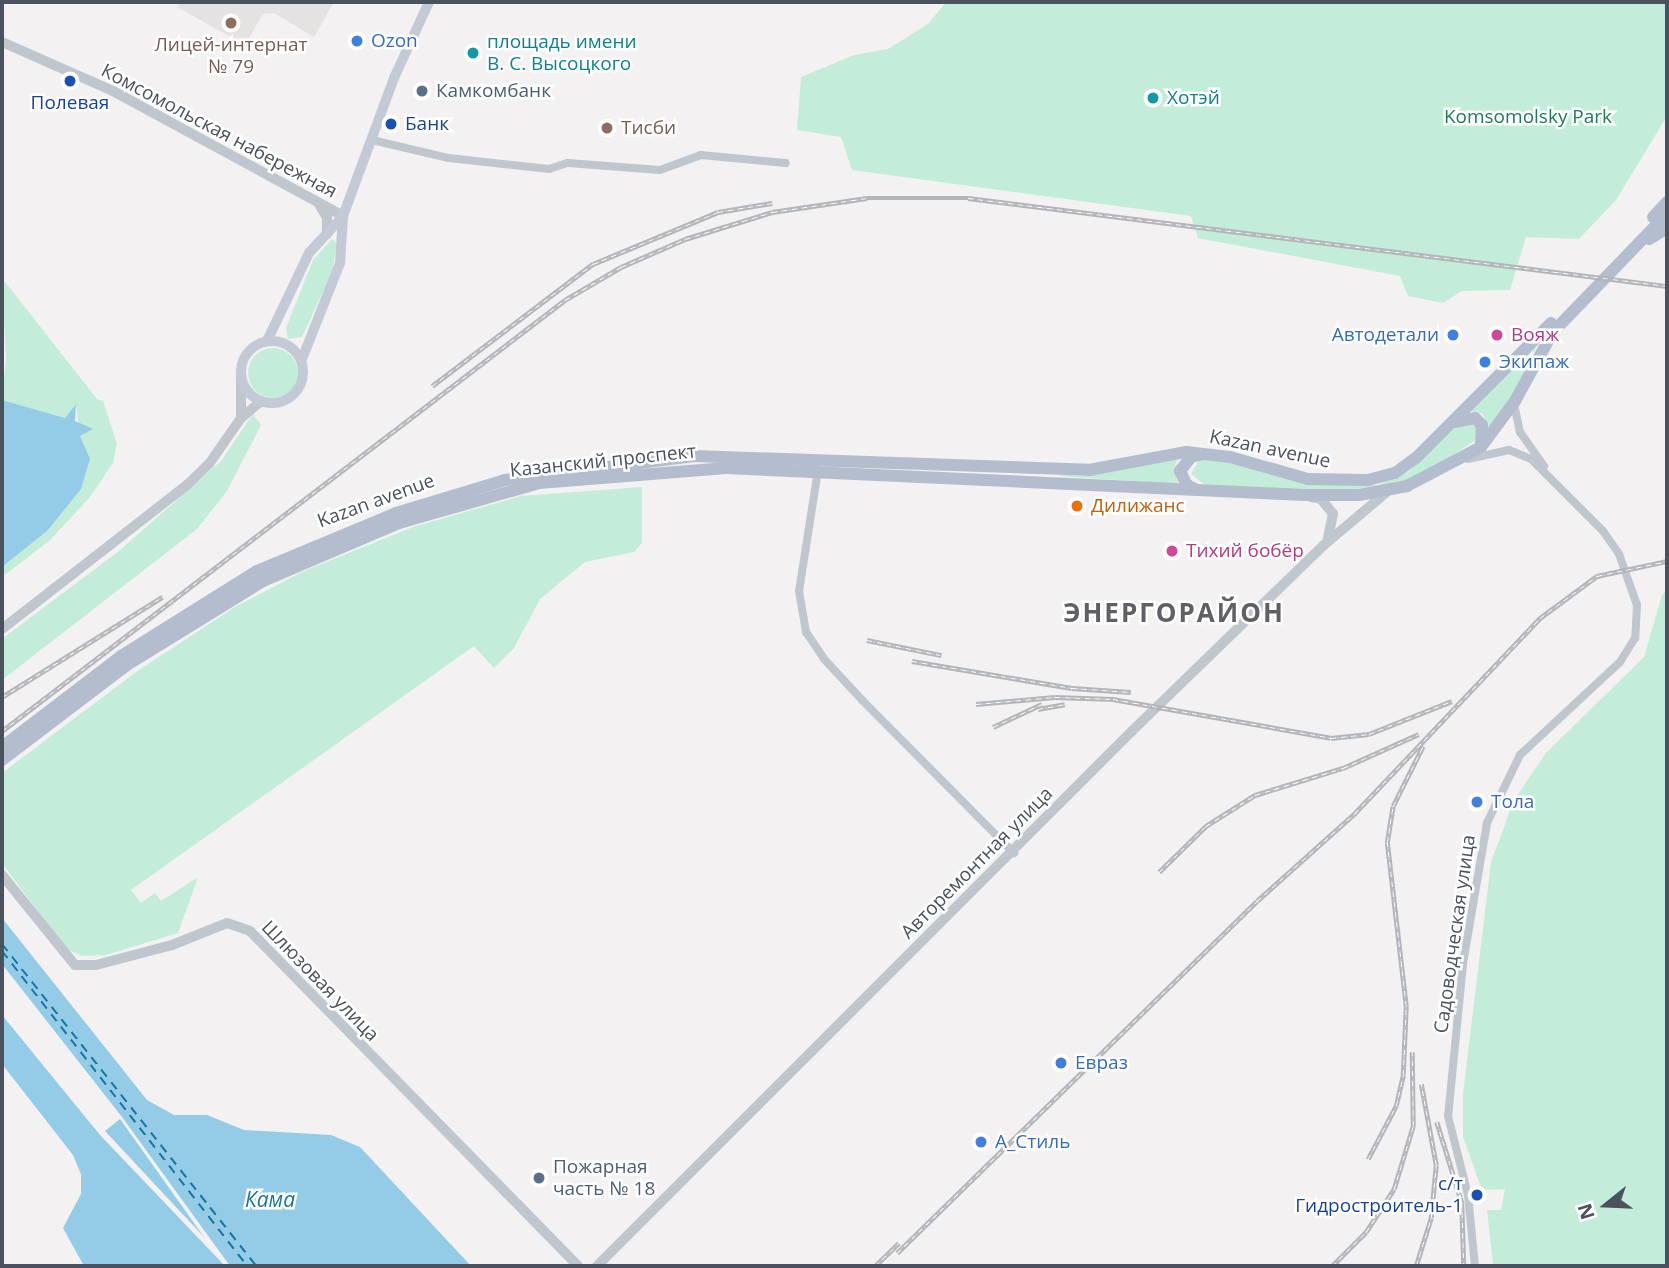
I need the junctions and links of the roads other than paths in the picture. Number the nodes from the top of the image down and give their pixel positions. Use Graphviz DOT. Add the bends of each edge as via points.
graph roads {
  1 [pos="429,2"];
  2 [pos="2,43"];
  3 [pos="372,141"];
  4 [pos="786,163"];
  5 [pos="1667,202"];
  6 [pos="319,203"];
  7 [pos="1667,214"];
  8 [pos="343,216"];
  9 [pos="1667,228"];
  10 [pos="327,233"];
  11 [pos="1631,250"];
  12 [pos="267,341"];
  13 [pos="302,359"];
  14 [pos="241,371"];
  15 [pos="261,401"];
  16 [pos="1515,401"];
  17 [pos="241,418"];
  18 [pos="1455,423"];
  19 [pos="1481,447"];
  20 [pos="1208,454"];
  21 [pos="694,462"];
  22 [pos="726,462"];
  23 [pos="1458,462"];
  24 [pos="818,470"];
  25 [pos="1552,477"];
  26 [pos="1200,491"];
  27 [pos="1388,491"];
  28 [pos="1304,495"];
  29 [pos="1324,545"];
  30 [pos="2,629"];
  31 [pos="2,747"];
  32 [pos="2,760"];
  33 [pos="1014,853"];
  34 [pos="2,874"];
  35 [pos="578,1266"];
  36 [pos="584,1266"];
  37 [pos="596,1266"];
  38 [pos="1475,1266"];
  1 -- 3 [label="main road"];
  2 -- 6 [label="street, Комсомольская набережная" via="113,91"];
  3 -- 4 [label="street" via="449,158 549,169 568,163 660,170 701,155"];
  3 -- 8 [label="main road"];
  5 -- 18 [label="main road, Kazan avenue"];
  6 -- 8 [label="street, Комсомольская набережная"];
  6 -- 10 [label="street" via="327,218"];
  7 -- 11 [label="main road, Kazan avenue"];
  8 -- 10 [label="main road"];
  8 -- 13 [label="main road" via="340,262"];
  9 -- 11 [label="main road"];
  10 -- 12 [label="main road" via="309,253"];
  11 -- 16 [label="main road, Kazan avenue" via="1553,332"];
  12 -- 13 [label="main road" via="285,343"];
  12 -- 14 [label="main road" via="246,354"];
  13 -- 15 [label="main road" via="303,377 295,393 279,402"];
  14 -- 15 [label="main road" via="247,391"];
  14 -- 17 [label="street"];
  15 -- 17 [label="street"];
  16 -- 19 [label="main road, Kazan avenue"];
  16 -- 25 [label="street" via="1520,432"];
  17 -- 30 [label="street" via="209,464 188,484"];
  18 -- 19 [label="main road" via="1465,417 1482,425"];
  18 -- 20 [label="main road, Kazan avenue" via="1395,473 1355,482 1308,479"];
  19 -- 23 [label="main road, Kazan avenue"];
  20 -- 22 [label="main road, Kazan avenue" via="1168,452 1089,470"];
  20 -- 26 [label="main road" via="1191,457 1180,471 1187,485"];
  21 -- 22 [label="main road, Казанский проспект"];
  21 -- 31 [label="main road, Kazan avenue" via="505,480 327,539 199,604 121,656"];
  21 -- 32 [label="main road, Казанский проспект" via="508,490 332,549 263,581 185,627"];
  22 -- 24 [label="main road, Казанский проспект"];
  23 -- 25 [label="street" via="1509,450 1531,459"];
  23 -- 27 [label="main road, Kazan avenue"];
  24 -- 26 [label="main road, Казанский проспект"];
  24 -- 33 [label="street" via="799,591 806,632 862,700"];
  25 -- 38 [label="street, Садоводческая улица" via="1619,554 1636,597 1637,621 1634,638 1620,662 1520,755 1487,823 1463,964 1448,1116 1468,1195"];
  26 -- 28 [label="main road, Kazan avenue"];
  27 -- 28 [label="main road, Kazan avenue"];
  27 -- 29 [label="street, Авторемонтная улица"];
  28 -- 29 [label="street" via="1321,499 1333,514"];
  29 -- 33 [label="street, Авторемонтная улица"];
  33 -- 37 [label="street, Авторемонтная улица"];
  34 -- 35 [label="street, Шлюзовая улица" via="75,965 96,965 172,945 227,923 250,931"];
  35 -- 36 [label="street"];
}
